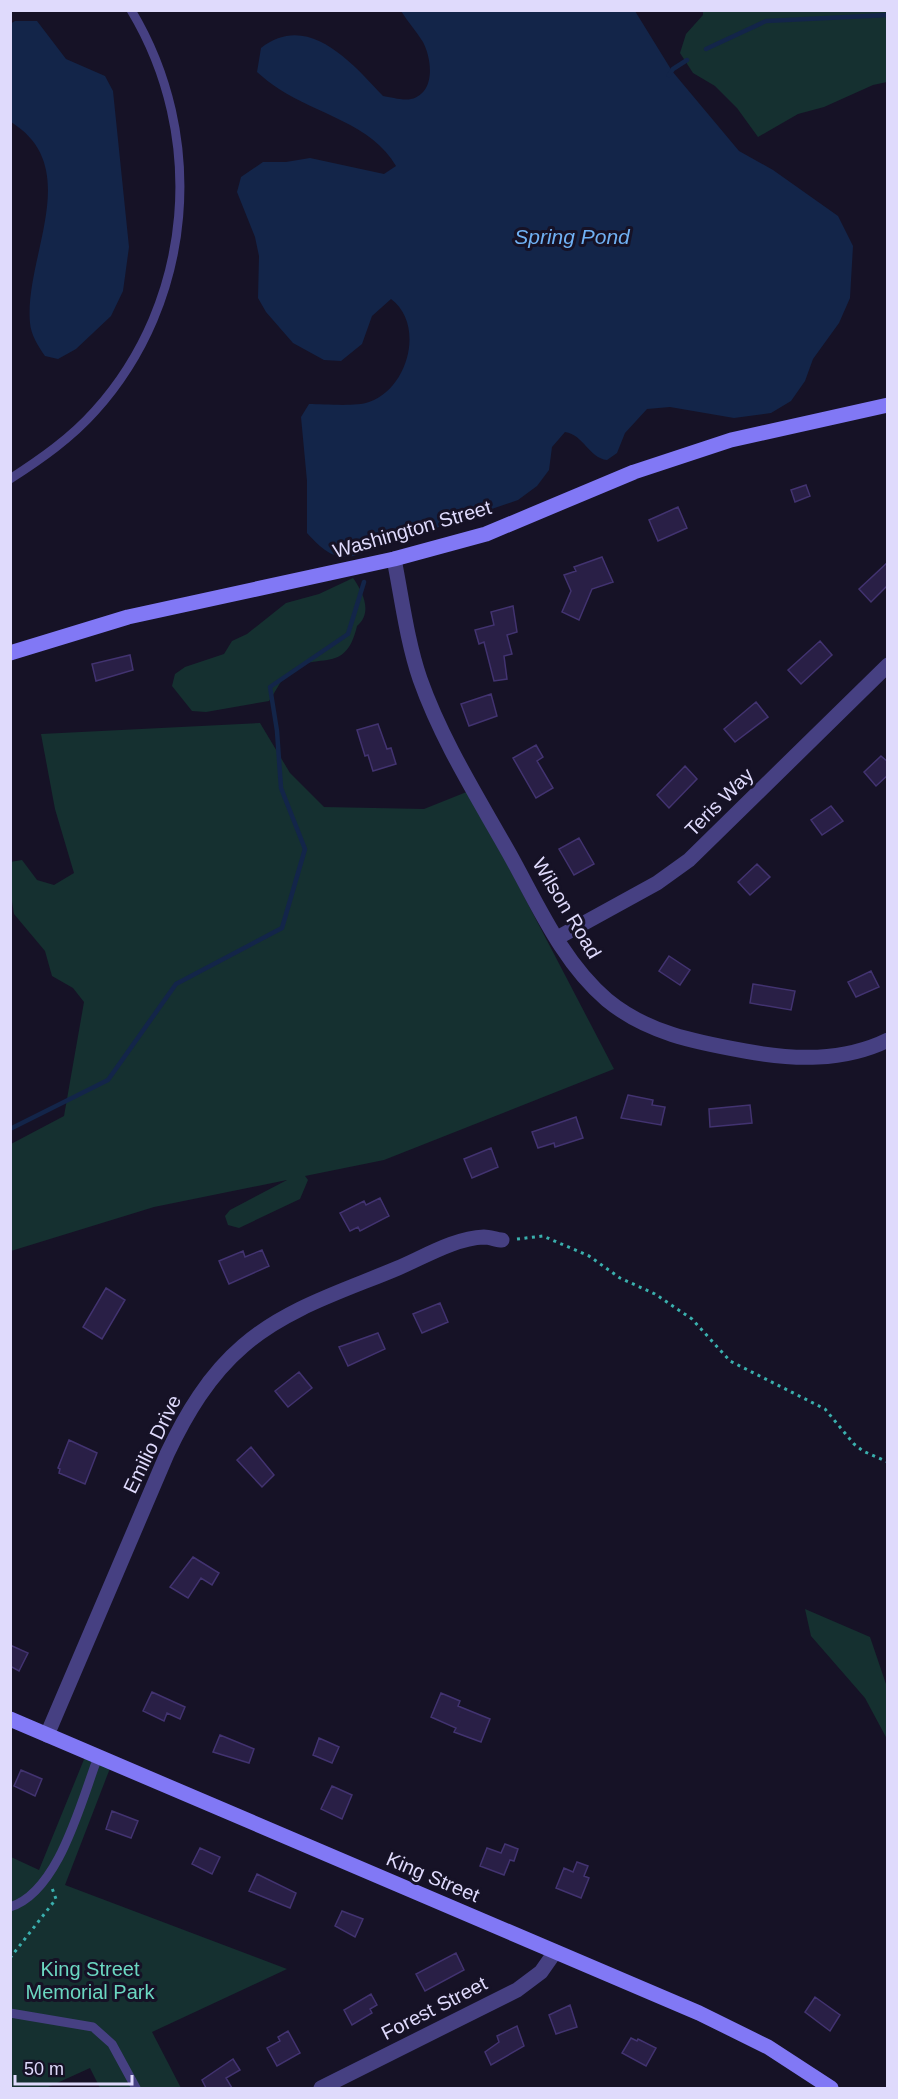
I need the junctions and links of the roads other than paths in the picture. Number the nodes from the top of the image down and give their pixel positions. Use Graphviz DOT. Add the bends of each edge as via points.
graph roads {
  1 [pos="131,10"];
  2 [pos="888,405"];
  3 [pos="10,479"];
  4 [pos="394,559"];
  5 [pos="10,653"];
  6 [pos="888,665"];
  7 [pos="557,938"];
  8 [pos="888,1040"];
  9 [pos="502,1240"];
  10 [pos="10,1719"];
  11 [pos="47,1735"];
  12 [pos="98,1757"];
  13 [pos="10,1907"];
  14 [pos="555,1952"];
  15 [pos="10,2013"];
  16 [pos="135,2088"];
  17 [pos="321,2088"];
  18 [pos="831,2088"];
  1 -- 3 [label="lane" via="159,69 178,138 181,192 173,260 158,311 117,384 70,435"];
  2 -- 4 [label="main road, Washington Street" via="731,440 634,472 486,534"];
  4 -- 5 [label="main road, Washington Street" via="128,617"];
  4 -- 7 [label="street, Wilson Road" via="413,654 436,719"];
  6 -- 7 [label="street, Teris Way" via="689,860 657,883"];
  7 -- 8 [label="street, Wilson Road" via="581,973 607,1000 638,1021 674,1036 783,1058 843,1054"];
  9 -- 11 [label="street, Emilio Drive" via="484,1238 442,1249 313,1304 243,1345 213,1377 185,1416 167,1454"];
  10 -- 11 [label="main road, King Street"];
  11 -- 12 [label="main road, King Street"];
  12 -- 13 [label="lane" via="48,1878 30,1898"];
  12 -- 14 [label="main road, King Street"];
  14 -- 17 [label="street, Forest Street" via="541,1972 517,1990"];
  14 -- 18 [label="main road, King Street" via="744,2035"];
  15 -- 16 [label="lane" via="93,2027 112,2044"];
}
